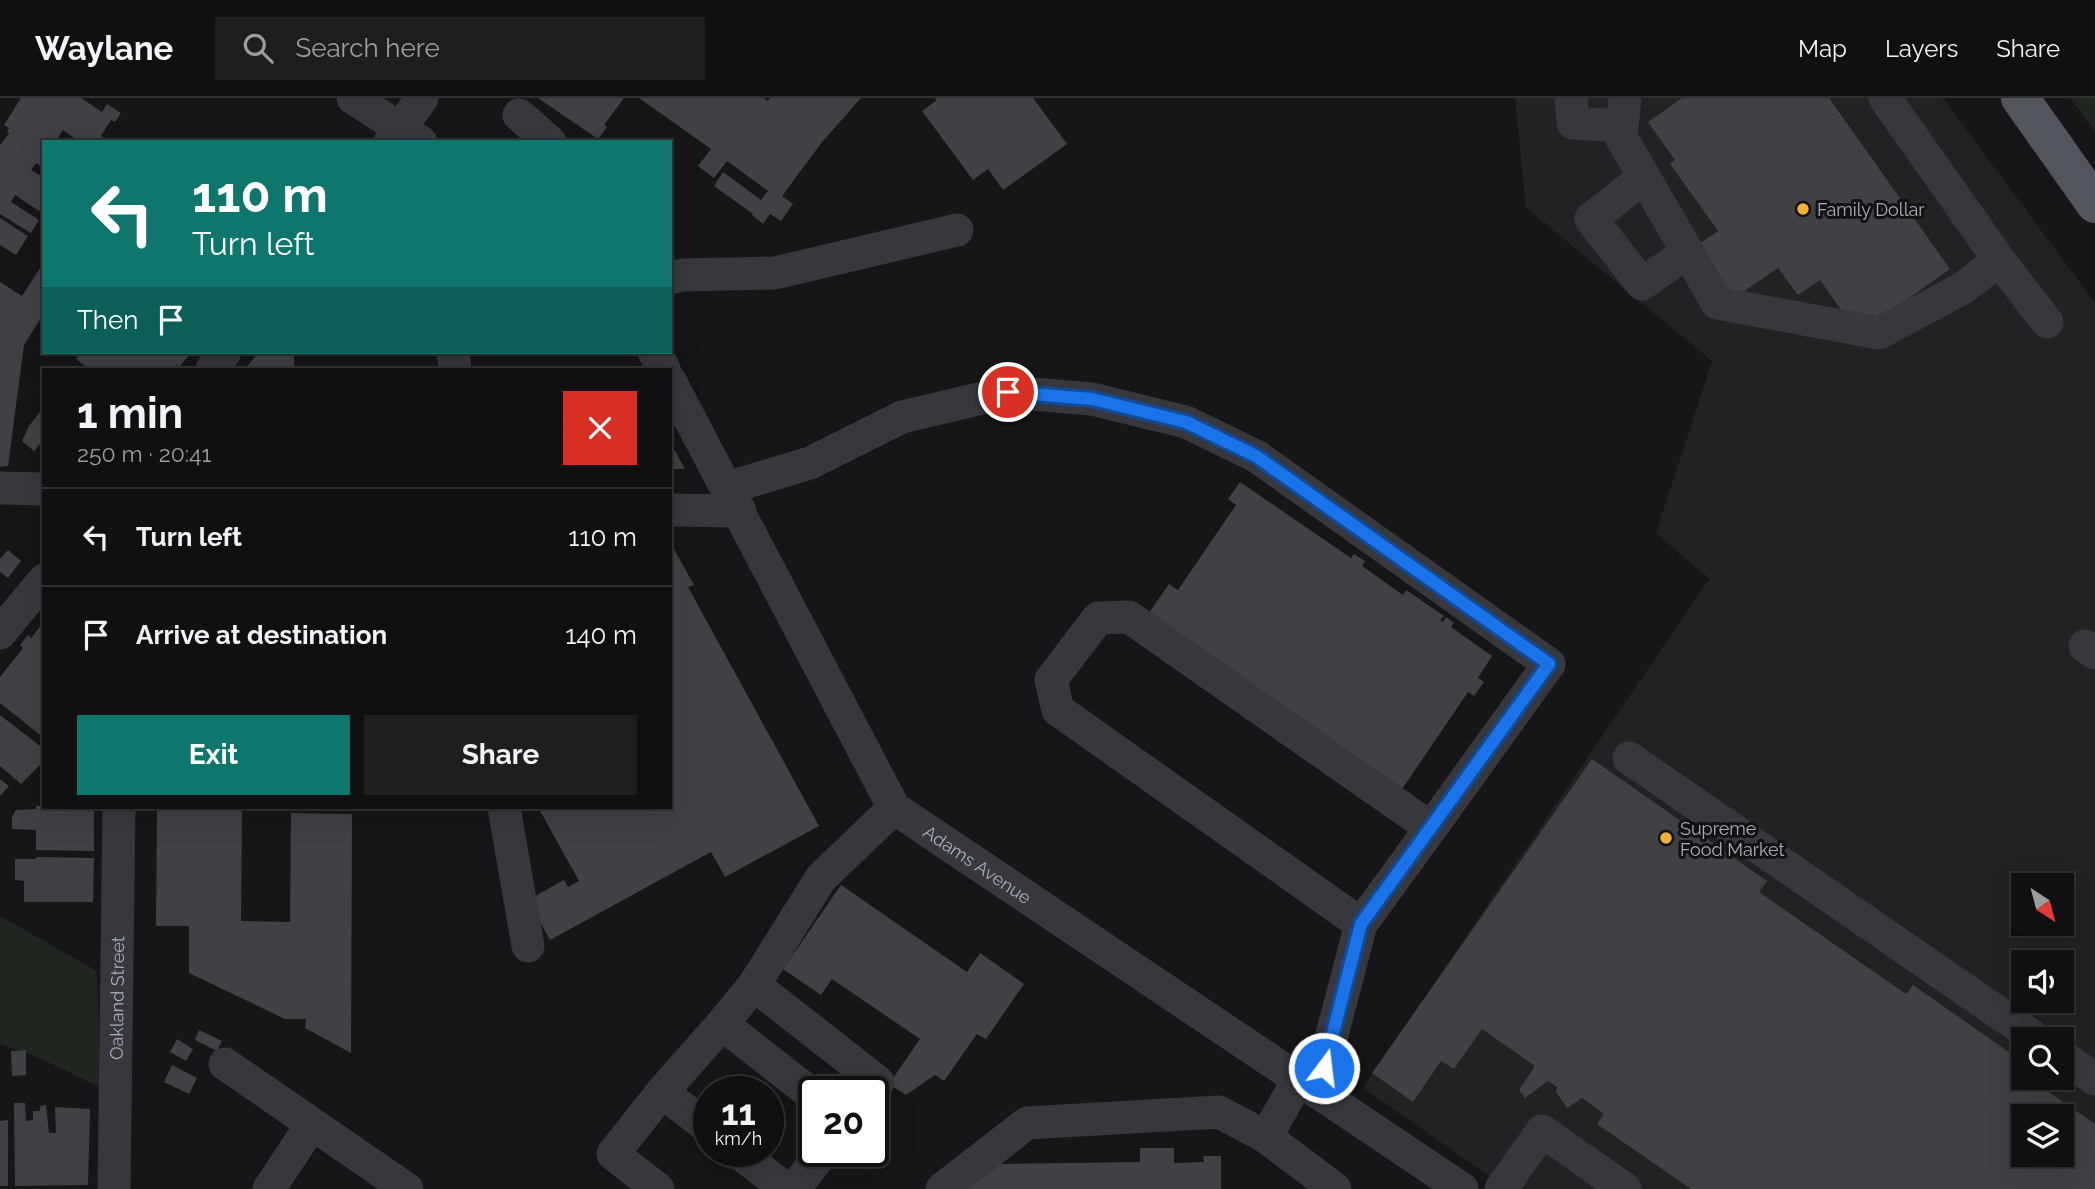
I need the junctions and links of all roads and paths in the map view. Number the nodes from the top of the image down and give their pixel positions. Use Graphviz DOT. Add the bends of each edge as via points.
graph roads {
  1 [pos="353,98"];
  2 [pos="422,98"];
  3 [pos="1571,98"];
  4 [pos="1885,98"];
  5 [pos="2020,98"];
  6 [pos="1624,112"];
  7 [pos="519,115"];
  8 [pos="404,137"];
  9 [pos="548,140"];
  10 [pos="1644,177"];
  11 [pos="2095,204"];
  12 [pos="957,230"];
  13 [pos="1688,252"];
  14 [pos="2000,260"];
  15 [pos="672,278"];
  16 [pos="2047,321"];
  17 [pos="223,354"];
  18 [pos="213,368"];
  19 [pos="672,385"];
  20 [pos="0,488"];
  21 [pos="42,489"];
  22 [pos="733,499"];
  23 [pos="672,510"];
  24 [pos="42,582"];
  25 [pos="0,633"];
  26 [pos="1629,758"];
  27 [pos="894,808"];
  28 [pos="119,809"];
  29 [pos="505,809"];
  30 [pos="1431,828"];
  31 [pos="1361,924"];
  32 [pos="528,946"];
  33 [pos="754,985"];
  34 [pos="722,1024"];
  35 [pos="2019,1027"];
  36 [pos="225,1064"];
  37 [pos="2074,1064"];
  38 [pos="870,1076"];
  39 [pos="2095,1079"];
  40 [pos="798,1083"];
  41 [pos="1308,1086"];
  42 [pos="662,1092"];
  43 [pos="693,1116"];
  44 [pos="312,1124"];
  45 [pos="1266,1137"];
  46 [pos="757,1167"];
  47 [pos="811,1167"];
  48 [pos="114,1189"];
  49 [pos="269,1189"];
  50 [pos="407,1189"];
  51 [pos="658,1189"];
  52 [pos="786,1189"];
  53 [pos="793,1189"];
  54 [pos="942,1189"];
  55 [pos="1335,1189"];
  56 [pos="1462,1189"];
  57 [pos="1501,1189"];
  58 [pos="1625,1189"];
  1 -- 8 [label="street"];
  2 -- 8 [label="street"];
  3 -- 6 [label="street" via="1573,123"];
  4 -- 14 [label="street"];
  5 -- 11 [label="main road"];
  6 -- 10 [label="street" via="1621,137"];
  7 -- 9 [label="street"];
  10 -- 13 [label="street"];
  10 -- 13 [label="street" via="1591,219 1642,284"];
  12 -- 15 [label="street" via="775,273"];
  13 -- 14 [label="street" via="1717,303 1879,333 1963,288"];
  14 -- 16 [label="street"];
  17 -- 18 [label="street"];
  19 -- 22 [label="street, Adams Avenue"];
  20 -- 21 [label="street"];
  22 -- 23 [label="street"];
  22 -- 27 [label="street, Adams Avenue"];
  22 -- 30 [label="street" via="902,417 1008,392 1092,399 1198,427 1256,456 1549,664"];
  24 -- 25 [label="street"];
  26 -- 35 [label="street"];
  27 -- 33 [label="street" via="821,878"];
  27 -- 41 [label="street, Adams Avenue"];
  28 -- 48 [label="street, Oakland Street"];
  29 -- 32 [label="street"];
  30 -- 31 [label="street"];
  30 -- 31 [label="street" via="1129,617 1098,618 1051,680 1058,710"];
  31 -- 41 [label="street"];
  33 -- 34 [label="street"];
  33 -- 38 [label="street"];
  34 -- 40 [label="street"];
  34 -- 42 [label="street"];
  36 -- 44 [label="street"];
  37 -- 39 [label="street"];
  41 -- 45 [label="street"];
  41 -- 56 [label="street, Adams Avenue"];
  42 -- 43 [label="street"];
  42 -- 51 [label="street" via="613,1154"];
  44 -- 49 [label="street"];
  44 -- 50 [label="street"];
  45 -- 54 [label="street" via="1219,1112 1027,1123"];
  45 -- 55 [label="street"];
  46 -- 52 [label="street"];
  47 -- 53 [label="street"];
  57 -- 58 [label="street" via="1542,1131"];
}
